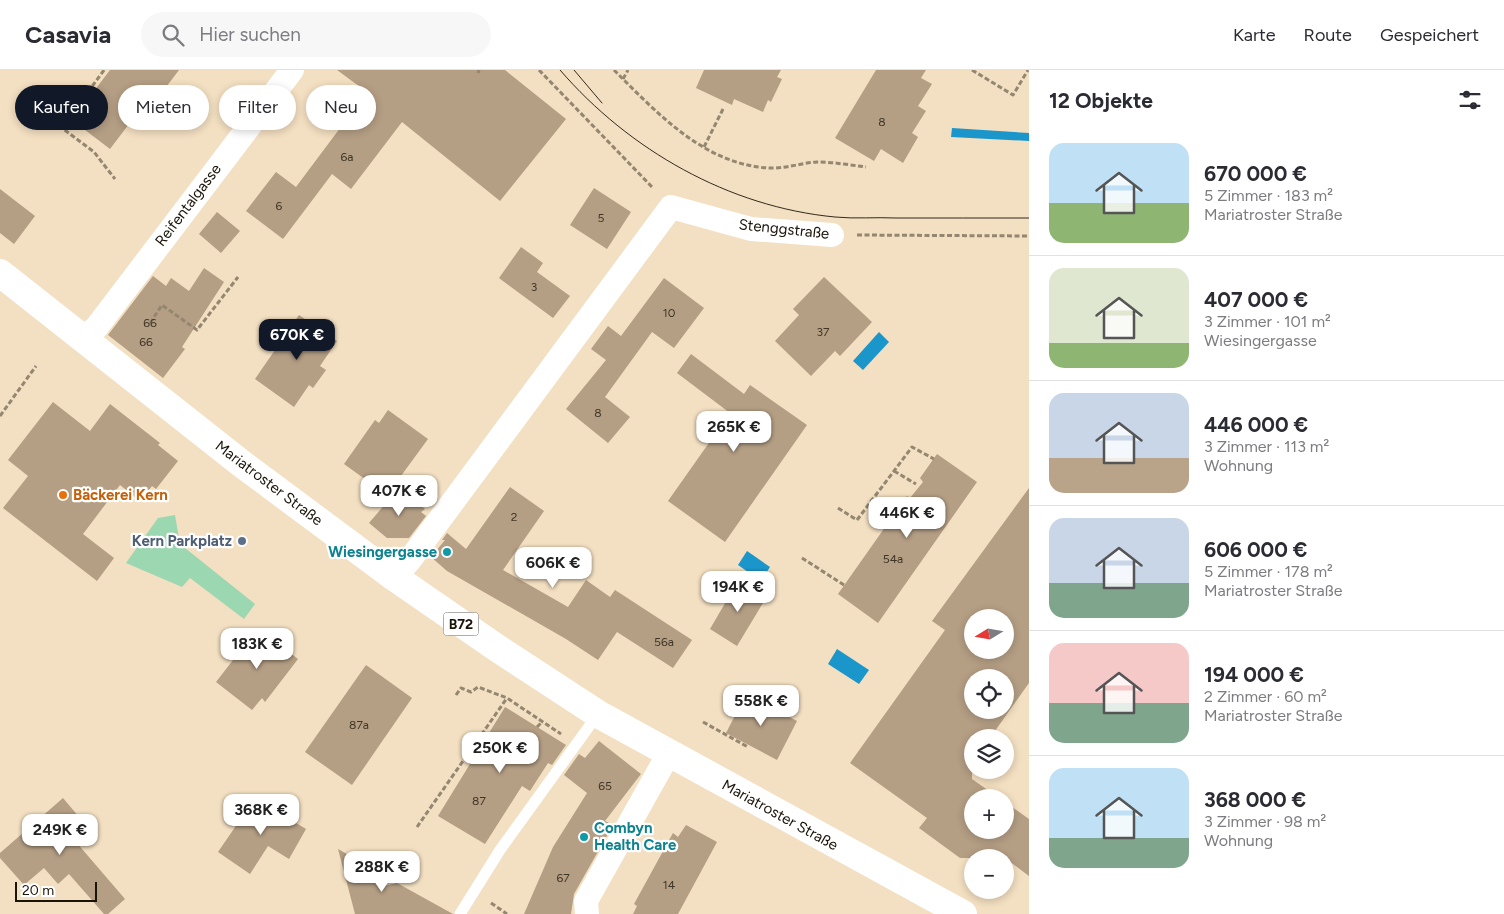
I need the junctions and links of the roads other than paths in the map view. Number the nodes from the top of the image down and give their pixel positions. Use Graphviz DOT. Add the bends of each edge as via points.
graph roads {
  1 [pos="292,70"];
  2 [pos="832,235"];
  3 [pos="0,273"];
  4 [pos="82,338"];
  5 [pos="394,577"];
  6 [pos="598,714"];
  7 [pos="669,753"];
  8 [pos="460,914"];
  9 [pos="587,914"];
  10 [pos="963,914"];
  1 -- 4 [label="street, Reifentalgasse" via="96,328"];
  2 -- 5 [label="street, Stenggstraße" via="751,229 671,207"];
  3 -- 4 [label="main road, Mariatroster Straße / B72"];
  4 -- 5 [label="main road, Mariatroster Straße / B72" via="242,464"];
  5 -- 6 [label="main road, Mariatroster Straße / B72"];
  6 -- 7 [label="main road, Mariatroster Straße / B72"];
  6 -- 8 [label="lane" via="500,850"];
  7 -- 9 [label="street" via="586,901"];
  7 -- 10 [label="main road, Mariatroster Straße / B72"];
}
